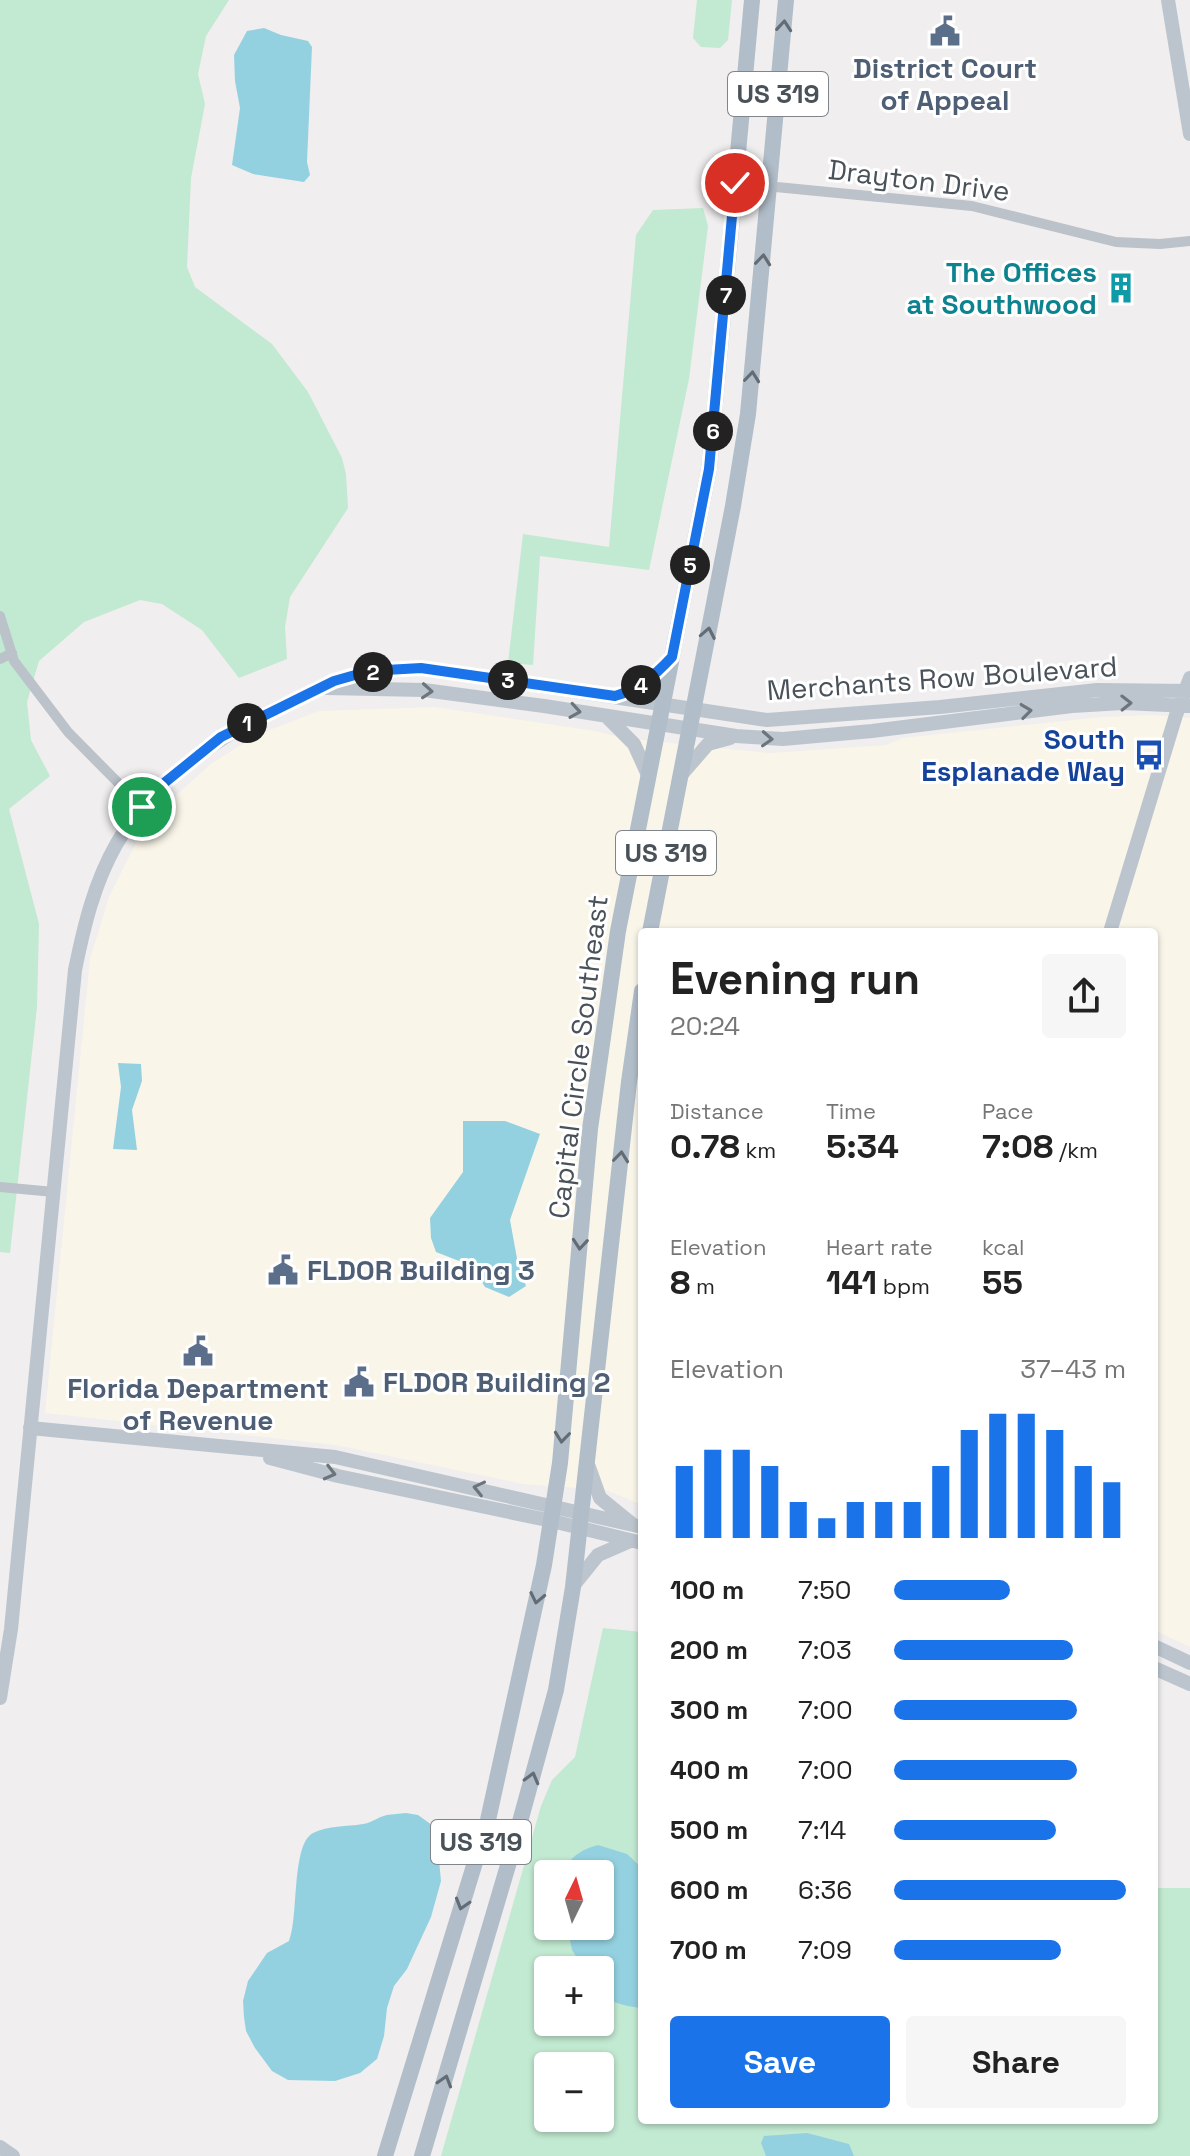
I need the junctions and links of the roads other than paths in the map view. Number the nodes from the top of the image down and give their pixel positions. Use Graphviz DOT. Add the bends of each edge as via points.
graph roads {
  1 [pos="752,0"];
  2 [pos="786,0"];
  3 [pos="1168,0"];
  4 [pos="1188,109"];
  5 [pos="1190,134"];
  6 [pos="735,183"];
  7 [pos="770,188"];
  8 [pos="1190,241"];
  9 [pos="0,616"];
  10 [pos="12,653"];
  11 [pos="672,657"];
  12 [pos="0,659"];
  13 [pos="321,687"];
  14 [pos="1187,694"];
  15 [pos="615,696"];
  16 [pos="662,704"];
  17 [pos="694,710"];
  18 [pos="890,711"];
  19 [pos="606,716"];
  20 [pos="658,724"];
  21 [pos="893,728"];
  22 [pos="690,729"];
  23 [pos="736,736"];
  24 [pos="682,774"];
  25 [pos="648,775"];
  26 [pos="142,807"];
  27 [pos="651,928"];
  28 [pos="1111,928"];
  29 [pos="638,1019"];
  30 [pos="0,1187"];
  31 [pos="54,1192"];
  32 [pos="30,1428"];
  33 [pos="587,1461"];
  34 [pos="554,1514"];
  35 [pos="579,1520"];
  36 [pos="638,1526"];
  37 [pos="638,1527"];
  38 [pos="636,1542"];
  39 [pos="573,1587"];
  40 [pos="1158,1648"];
  41 [pos="1190,1663"];
  42 [pos="1158,1670"];
  43 [pos="1190,1684"];
  44 [pos="0,1698"];
  45 [pos="0,2147"];
  46 [pos="13,2156"];
  47 [pos="385,2156"];
  48 [pos="422,2156"];
  1 -- 6 [label="main road, Capital Circle Southeast / US 319"];
  7 -- 2 [label="main road, Capital Circle Southeast / US 319, one-way"];
  3 -- 4 [label="street"];
  4 -- 5 [label="street"];
  6 -- 7 [label="street, Drayton Drive"];
  6 -- 11 [label="main road, Capital Circle Southeast / US 319" via="709,469"];
  7 -- 8 [label="street, Drayton Drive" via="972,206 1116,242"];
  17 -- 7 [label="main road, Capital Circle Southeast / US 319, one-way" via="748,414"];
  9 -- 10 [label="street"];
  10 -- 12 [label="street"];
  10 -- 26 [label="street" via="68,732"];
  11 -- 15 [label="street" via="643,684"];
  11 -- 16 [label="main road, Capital Circle Southeast / US 319"];
  13 -- 15 [label="street, Merchants Row Boulevard" via="355,675 421,668"];
  13 -- 19 [label="street, Merchants Row Boulevard, one-way" via="424,690"];
  13 -- 26 [label="street, Merchants Row Boulevard" via="221,737"];
  14 -- 18 [label="street, Merchants Row Boulevard" via="1097,690"];
  21 -- 14 [label="street, Merchants Row Boulevard, one-way"];
  14 -- 28 [label="street"];
  15 -- 16 [label="street, Merchants Row Boulevard"];
  16 -- 17 [label="street, Merchants Row Boulevard"];
  16 -- 20 [label="main road, Capital Circle Southeast / US 319"];
  17 -- 18 [label="street, Merchants Row Boulevard" via="767,720"];
  17 -- 22 [label="main road, Capital Circle Southeast / US 319"];
  18 -- 21 [label="street"];
  19 -- 20 [label="street, Merchants Row Boulevard"];
  19 -- 25 [label="street" via="634,744"];
  20 -- 22 [label="street, Merchants Row Boulevard"];
  20 -- 25 [label="main road, Capital Circle Southeast / US 319"];
  23 -- 21 [label="street, Merchants Row Boulevard, one-way" via="783,739"];
  22 -- 23 [label="street, Merchants Row Boulevard"];
  22 -- 24 [label="main road, Capital Circle Southeast / US 319"];
  23 -- 24 [label="street" via="708,744"];
  24 -- 27 [label="main road, Capital Circle Southeast / US 319"];
  25 -- 34 [label="main road, Capital Circle Southeast / US 319, one-way" via="618,931 590,1129"];
  26 -- 31 [label="street, Merchants Row Boulevard" via="117,843 85,921 69,1018"];
  33 -- 29 [label="main road, Capital Circle Southeast / US 319, one-way"];
  30 -- 31 [label="street"];
  31 -- 32 [label="street, Merchants Row Boulevard"];
  32 -- 34 [label="street" via="335,1457"];
  32 -- 44 [label="street, Merchants Row Boulevard"];
  33 -- 35 [label="main road, Capital Circle Southeast / US 319"];
  33 -- 36 [label="street" via="600,1498"];
  34 -- 35 [label="street"];
  34 -- 47 [label="main road, Capital Circle Southeast / US 319, one-way" via="488,1820"];
  35 -- 37 [label="street"];
  35 -- 38 [label="street"];
  35 -- 39 [label="main road, Capital Circle Southeast / US 319"];
  38 -- 39 [label="street" via="598,1555"];
  48 -- 39 [label="main road, Capital Circle Southeast / US 319, one-way" via="556,1690"];
  40 -- 41 [label="street"];
  42 -- 43 [label="street"];
  45 -- 46 [label="street"];
}
